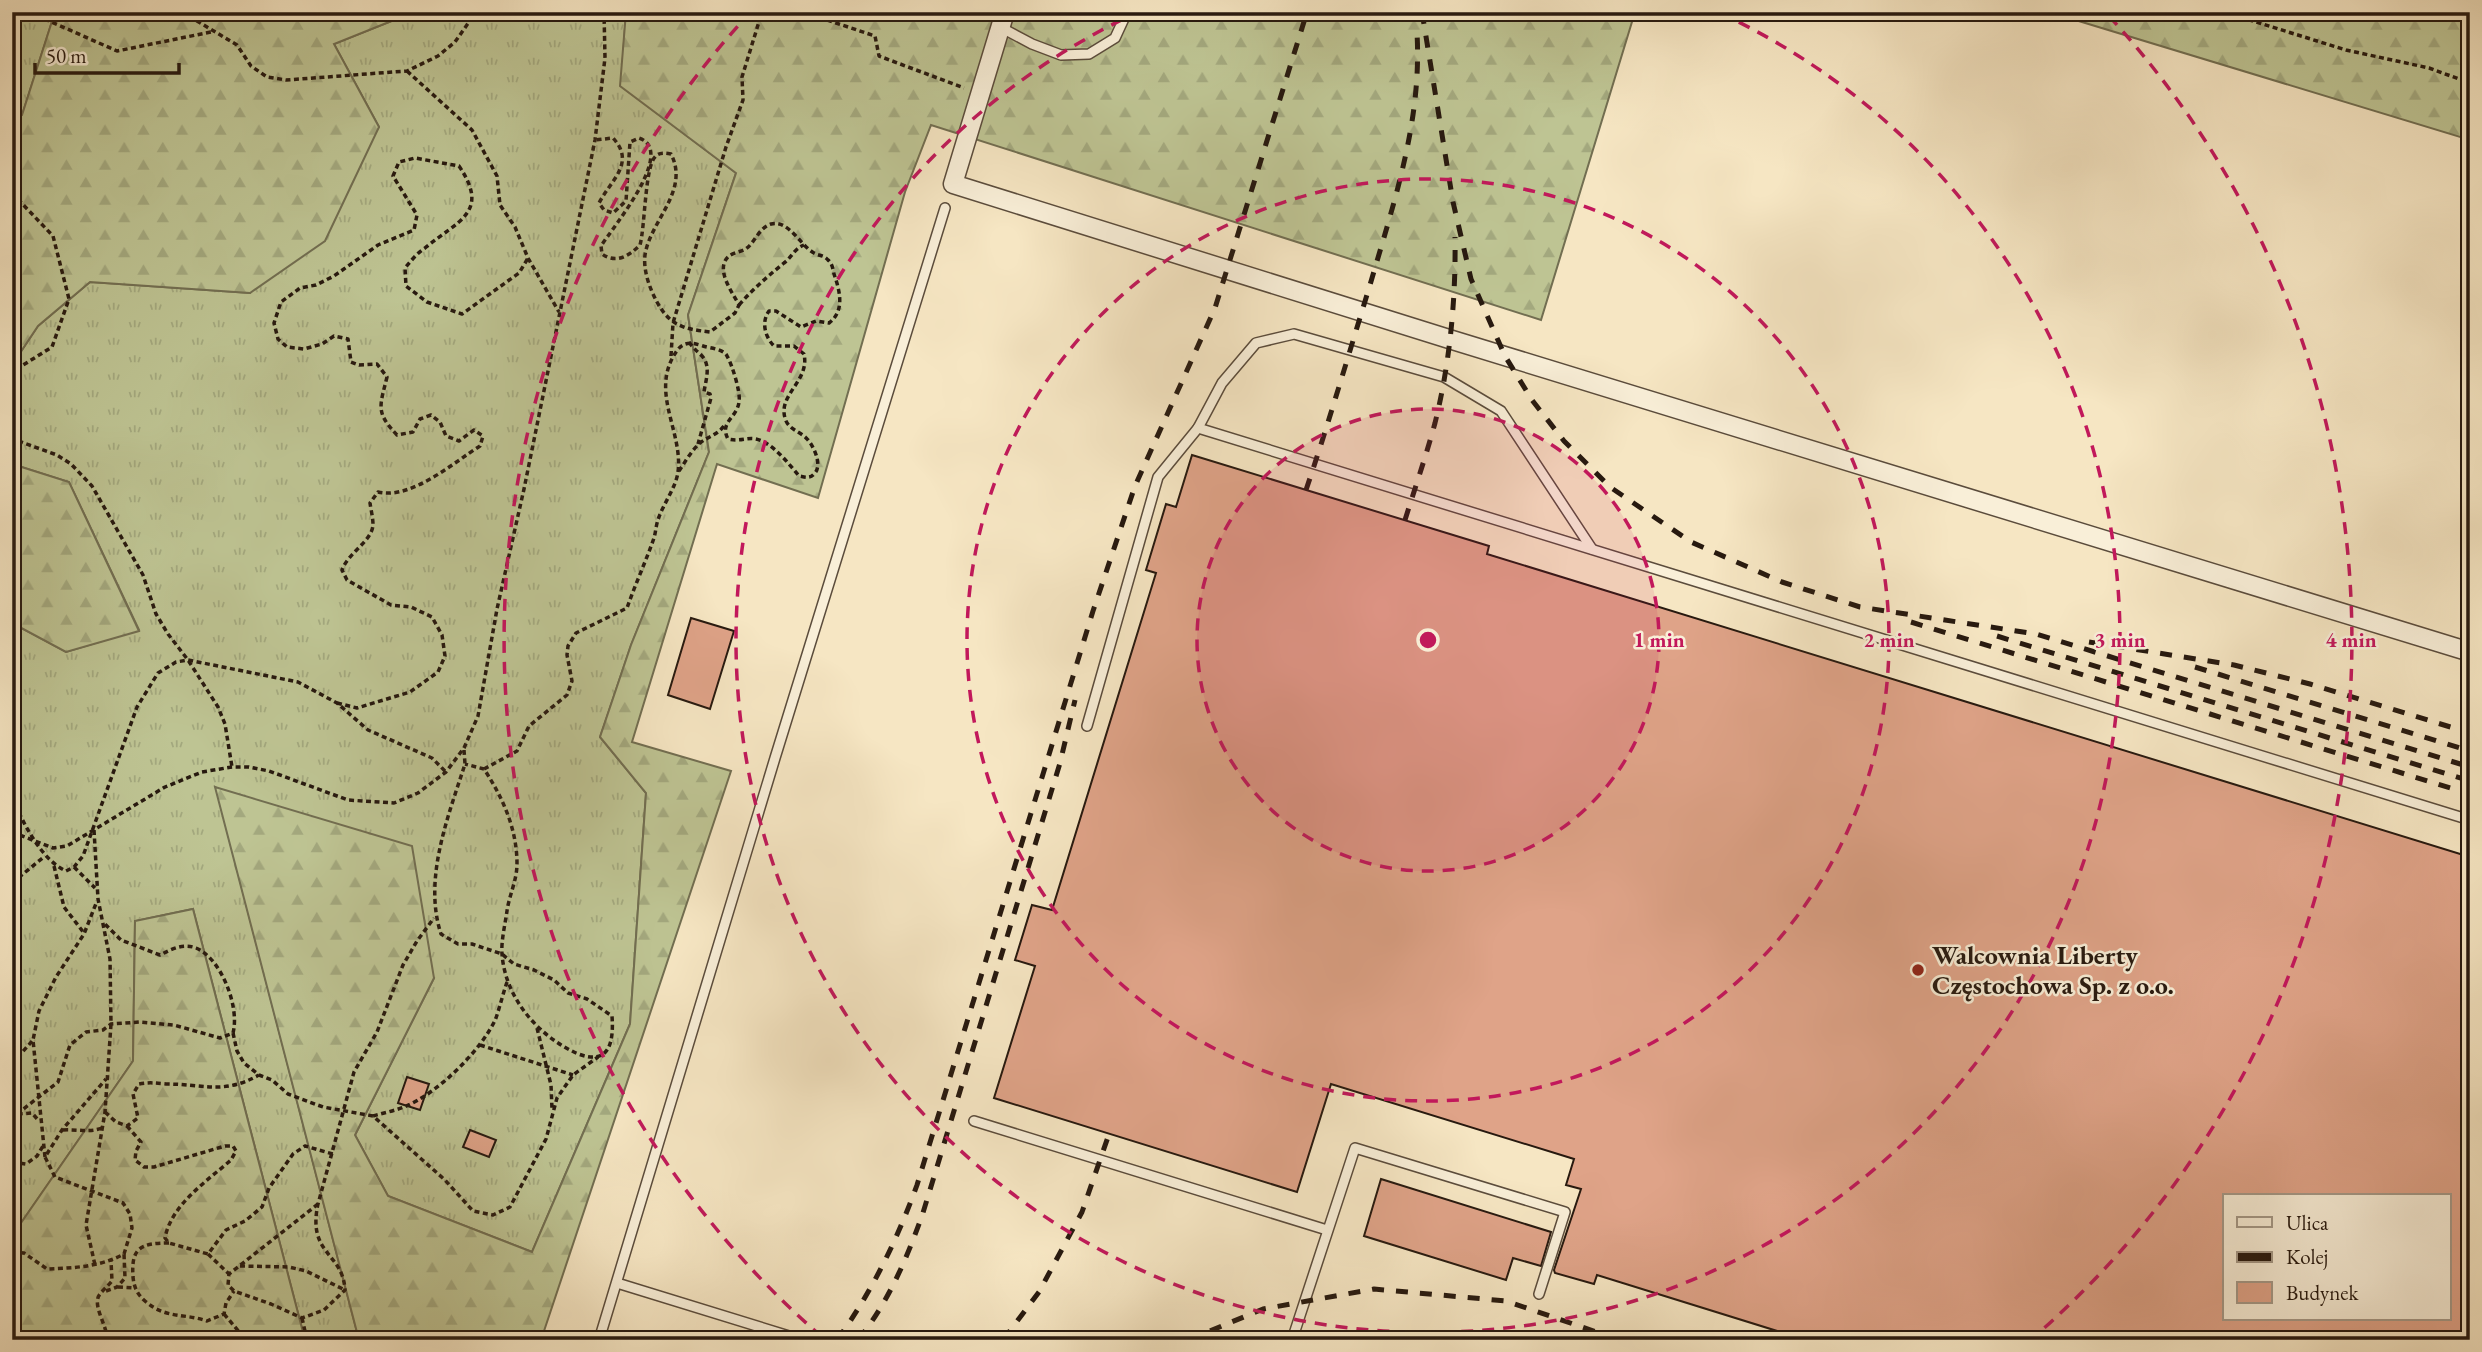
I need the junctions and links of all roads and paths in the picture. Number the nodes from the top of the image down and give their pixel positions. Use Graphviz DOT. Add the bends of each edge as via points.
graph roads {
  1 [pos="28,12"];
  2 [pos="182,12"];
  3 [pos="476,12"];
  4 [pos="604,12"];
  5 [pos="762,12"];
  6 [pos="803,12"];
  7 [pos="1127,12"];
  8 [pos="2224,12"];
  9 [pos="12,18"];
  10 [pos="1002,19"];
  11 [pos="213,31"];
  12 [pos="407,71"];
  13 [pos="2470,83"];
  14 [pos="979,93"];
  15 [pos="595,140"];
  16 [pos="12,193"];
  17 [pos="945,208"];
  18 [pos="804,244"];
  19 [pos="528,258"];
  20 [pos="738,305"];
  21 [pos="560,314"];
  22 [pos="673,323"];
  23 [pos="689,342"];
  24 [pos="671,359"];
  25 [pos="12,372"];
  26 [pos="726,423"];
  27 [pos="1198,428"];
  28 [pos="12,435"];
  29 [pos="698,444"];
  30 [pos="678,473"];
  31 [pos="1592,549"];
  32 [pos="2470,652"];
  33 [pos="188,660"];
  34 [pos="337,703"];
  35 [pos="1087,726"];
  36 [pos="464,748"];
  37 [pos="465,764"];
  38 [pos="232,766"];
  39 [pos="484,769"];
  40 [pos="446,772"];
  41 [pos="12,797"];
  42 [pos="2470,820"];
  43 [pos="94,828"];
  44 [pos="12,832"];
  45 [pos="36,841"];
  46 [pos="45,856"];
  47 [pos="54,866"];
  48 [pos="74,867"];
  49 [pos="12,883"];
  50 [pos="97,890"];
  51 [pos="98,899"];
  52 [pos="435,917"];
  53 [pos="104,923"];
  54 [pos="84,934"];
  55 [pos="502,954"];
  56 [pos="507,982"];
  57 [pos="111,1024"];
  58 [pos="536,1026"];
  59 [pos="233,1033"];
  60 [pos="33,1040"];
  61 [pos="480,1045"];
  62 [pos="600,1056"];
  63 [pos="12,1063"];
  64 [pos="547,1068"];
  65 [pos="573,1075"];
  66 [pos="259,1076"];
  67 [pos="108,1077"];
  68 [pos="38,1099"];
  69 [pos="105,1112"];
  70 [pos="345,1112"];
  71 [pos="552,1112"];
  72 [pos="17,1114"];
  73 [pos="373,1116"];
  74 [pos="12,1120"];
  75 [pos="974,1121"];
  76 [pos="41,1123"];
  77 [pos="127,1126"];
  78 [pos="102,1128"];
  79 [pos="62,1130"];
  80 [pos="43,1146"];
  81 [pos="333,1154"];
  82 [pos="45,1157"];
  83 [pos="12,1162"];
  84 [pos="91,1191"];
  85 [pos="318,1203"];
  86 [pos="1327,1230"];
  87 [pos="169,1243"];
  88 [pos="12,1252"];
  89 [pos="124,1254"];
  90 [pos="208,1255"];
  91 [pos="111,1261"];
  92 [pos="95,1265"];
  93 [pos="240,1266"];
  94 [pos="229,1274"];
  95 [pos="617,1283"];
  96 [pos="117,1287"];
  97 [pos="134,1288"];
  98 [pos="345,1290"];
  99 [pos="104,1291"];
  100 [pos="234,1291"];
  101 [pos="1539,1294"];
  102 [pos="224,1314"];
  103 [pos="302,1318"];
  104 [pos="107,1340"];
  105 [pos="246,1340"];
  106 [pos="307,1340"];
  107 [pos="599,1340"];
  108 [pos="802,1340"];
  109 [pos="1292,1340"];
  1 -- 9 [label="path"];
  1 -- 11 [label="path" via="117,51"];
  2 -- 11 [label="path"];
  3 -- 12 [label="path" via="455,42"];
  4 -- 15 [label="path" via="606,58"];
  5 -- 22 [label="path" via="742,77 743,100"];
  6 -- 14 [label="path" via="875,36 879,56"];
  7 -- 10 [label="lane" via="1115,38 1089,54 1061,55 1032,44"];
  8 -- 13 [label="path"];
  10 -- 14 [label="street"];
  11 -- 12 [label="path" via="237,45 251,66 267,77 286,80"];
  12 -- 19 [label="path" via="472,130 497,176 500,205"];
  14 -- 32 [label="street" via="953,184"];
  15 -- 21 [label="path"];
  15 -- 22 [label="path" via="612,138 620,146 620,170 599,203 613,213 626,201 630,142 639,138 651,146 651,159 629,207 601,246 609,259 622,259 640,245 656,156 670,155 675,163 674,190 645,257 650,288"];
  16 -- 25 [label="path" via="53,236 69,299 52,347"];
  17 -- 95 [label="lane"];
  18 -- 20 [label="path"];
  18 -- 20 [label="path" via="780,224 771,224 748,247 731,255 724,272"];
  18 -- 26 [label="path" via="831,262 839,286 839,312 829,323 816,321 801,327 776,311 769,312 764,321 774,346 794,346 804,354 805,370 784,405 784,414 787,424 809,441 817,461 816,473 799,476 774,448 758,439 728,439"];
  19 -- 21 [label="path"];
  19 -- 34 [label="path" via="519,273 462,314 427,302 406,286 405,268 471,208 471,183 459,166 415,158 399,162 393,176 416,215 414,230 378,245 334,276 300,288 281,302 274,323 278,339 287,347 304,349 334,336 348,339 351,362 377,364 387,377 382,419 397,435 413,432 420,419 431,415 446,436 460,441 474,430 483,436 480,446 413,489 391,495 378,492 370,503 373,527 342,570 347,580 391,605 411,607 432,617 442,635 445,656 438,672 410,692 358,708"];
  20 -- 22 [label="path" via="736,313 710,332"];
  21 -- 36 [label="path" via="496,609 478,716"];
  22 -- 24 [label="path"];
  23 -- 24 [label="path" via="680,345"];
  23 -- 26 [label="path" via="728,356 740,402"];
  23 -- 29 [label="path" via="704,358 708,373 704,392 711,398"];
  24 -- 30 [label="path" via="666,400"];
  26 -- 29 [label="path" via="718,434"];
  27 -- 31 [label="lane"];
  27 -- 31 [label="lane" via="1222,383 1256,343 1294,334 1444,377 1500,411"];
  27 -- 35 [label="lane" via="1158,477"];
  28 -- 33 [label="path" via="64,459 92,486 143,575 156,614"];
  29 -- 30 [label="path"];
  30 -- 39 [label="path" via="627,608 576,633 568,646 572,681 567,695 529,726 517,751"];
  31 -- 42 [label="lane"];
  33 -- 34 [label="path" via="298,682"];
  33 -- 38 [label="path" via="218,707"];
  33 -- 43 [label="path" via="158,673 137,707"];
  34 -- 40 [label="path" via="368,730 432,758"];
  36 -- 37 [label="path"];
  36 -- 40 [label="path"];
  37 -- 39 [label="path"];
  37 -- 52 [label="path" via="437,864"];
  38 -- 40 [label="path" via="269,771 348,800 383,803 418,793"];
  38 -- 43 [label="path" via="165,787"];
  39 -- 55 [label="path" via="506,809 516,848"];
  41 -- 45 [label="path"];
  43 -- 45 [label="path" via="67,846 53,848"];
  43 -- 48 [label="path"];
  43 -- 50 [label="path"];
  44 -- 45 [label="path"];
  45 -- 46 [label="path"];
  46 -- 47 [label="path"];
  46 -- 49 [label="path"];
  47 -- 48 [label="path" via="66,871"];
  47 -- 54 [label="path" via="64,907"];
  48 -- 50 [label="path"];
  50 -- 51 [label="path"];
  51 -- 53 [label="path"];
  51 -- 54 [label="path"];
  52 -- 55 [label="path" via="441,934 458,944"];
  52 -- 70 [label="path" via="402,965 377,1032 354,1072"];
  53 -- 57 [label="path"];
  53 -- 59 [label="path" via="121,940 160,955 177,946 194,947 211,956 233,999"];
  54 -- 60 [label="path" via="39,1012"];
  55 -- 56 [label="path"];
  55 -- 62 [label="path" via="612,1016 610,1048"];
  56 -- 58 [label="path"];
  56 -- 61 [label="path" via="495,1019"];
  57 -- 59 [label="path" via="174,1025 220,1038"];
  57 -- 67 [label="path"];
  57 -- 68 [label="path" via="86,1032 70,1045 58,1082"];
  58 -- 62 [label="path" via="559,1045 582,1055"];
  58 -- 64 [label="path"];
  59 -- 66 [label="path" via="244,1063"];
  60 -- 63 [label="path"];
  60 -- 68 [label="path"];
  61 -- 64 [label="path"];
  61 -- 73 [label="path" via="436,1087 405,1107"];
  62 -- 65 [label="path"];
  64 -- 65 [label="path"];
  64 -- 71 [label="path"];
  65 -- 71 [label="path"];
  66 -- 70 [label="path" via="288,1094"];
  66 -- 77 [label="path" via="219,1089 180,1083 139,1084 133,1094 138,1118"];
  67 -- 69 [label="path"];
  67 -- 79 [label="path"];
  68 -- 72 [label="path"];
  68 -- 76 [label="path"];
  69 -- 77 [label="path"];
  69 -- 78 [label="path"];
  70 -- 73 [label="path"];
  70 -- 81 [label="path"];
  71 -- 73 [label="path" via="546,1139 510,1206 493,1215 473,1211"];
  72 -- 74 [label="path"];
  72 -- 76 [label="path" via="32,1113"];
  75 -- 86 [label="lane"];
  76 -- 80 [label="path"];
  77 -- 87 [label="path" via="141,1142 135,1160 144,1167 225,1146 236,1151 174,1214 165,1238"];
  78 -- 79 [label="path"];
  78 -- 84 [label="path"];
  79 -- 82 [label="path"];
  80 -- 82 [label="path"];
  80 -- 83 [label="path" via="26,1164"];
  81 -- 85 [label="path"];
  81 -- 90 [label="path" via="305,1146 293,1154 269,1188 262,1207 226,1230"];
  82 -- 84 [label="path" via="55,1177"];
  84 -- 89 [label="path" via="123,1203 130,1214 132,1228"];
  84 -- 92 [label="path" via="86,1225"];
  85 -- 93 [label="path"];
  85 -- 98 [label="path" via="317,1239 344,1276"];
  86 -- 101 [label="lane" via="1355,1148 1565,1212"];
  86 -- 109 [label="lane"];
  87 -- 90 [label="path"];
  87 -- 97 [label="path" via="139,1248 132,1259"];
  88 -- 92 [label="path" via="24,1253 47,1269"];
  89 -- 91 [label="path"];
  89 -- 96 [label="path" via="125,1278"];
  90 -- 94 [label="path"];
  91 -- 92 [label="path"];
  91 -- 99 [label="path" via="112,1281"];
  93 -- 94 [label="path"];
  93 -- 98 [label="path" via="289,1267"];
  94 -- 100 [label="path" via="228,1284"];
  95 -- 107 [label="lane"];
  95 -- 108 [label="lane"];
  96 -- 97 [label="path"];
  96 -- 99 [label="path"];
  97 -- 102 [label="path" via="145,1301 170,1316 207,1321"];
  98 -- 103 [label="path" via="324,1310"];
  99 -- 104 [label="path" via="97,1305"];
  100 -- 102 [label="path"];
  100 -- 103 [label="path"];
  102 -- 105 [label="path"];
  103 -- 106 [label="path"];
}
